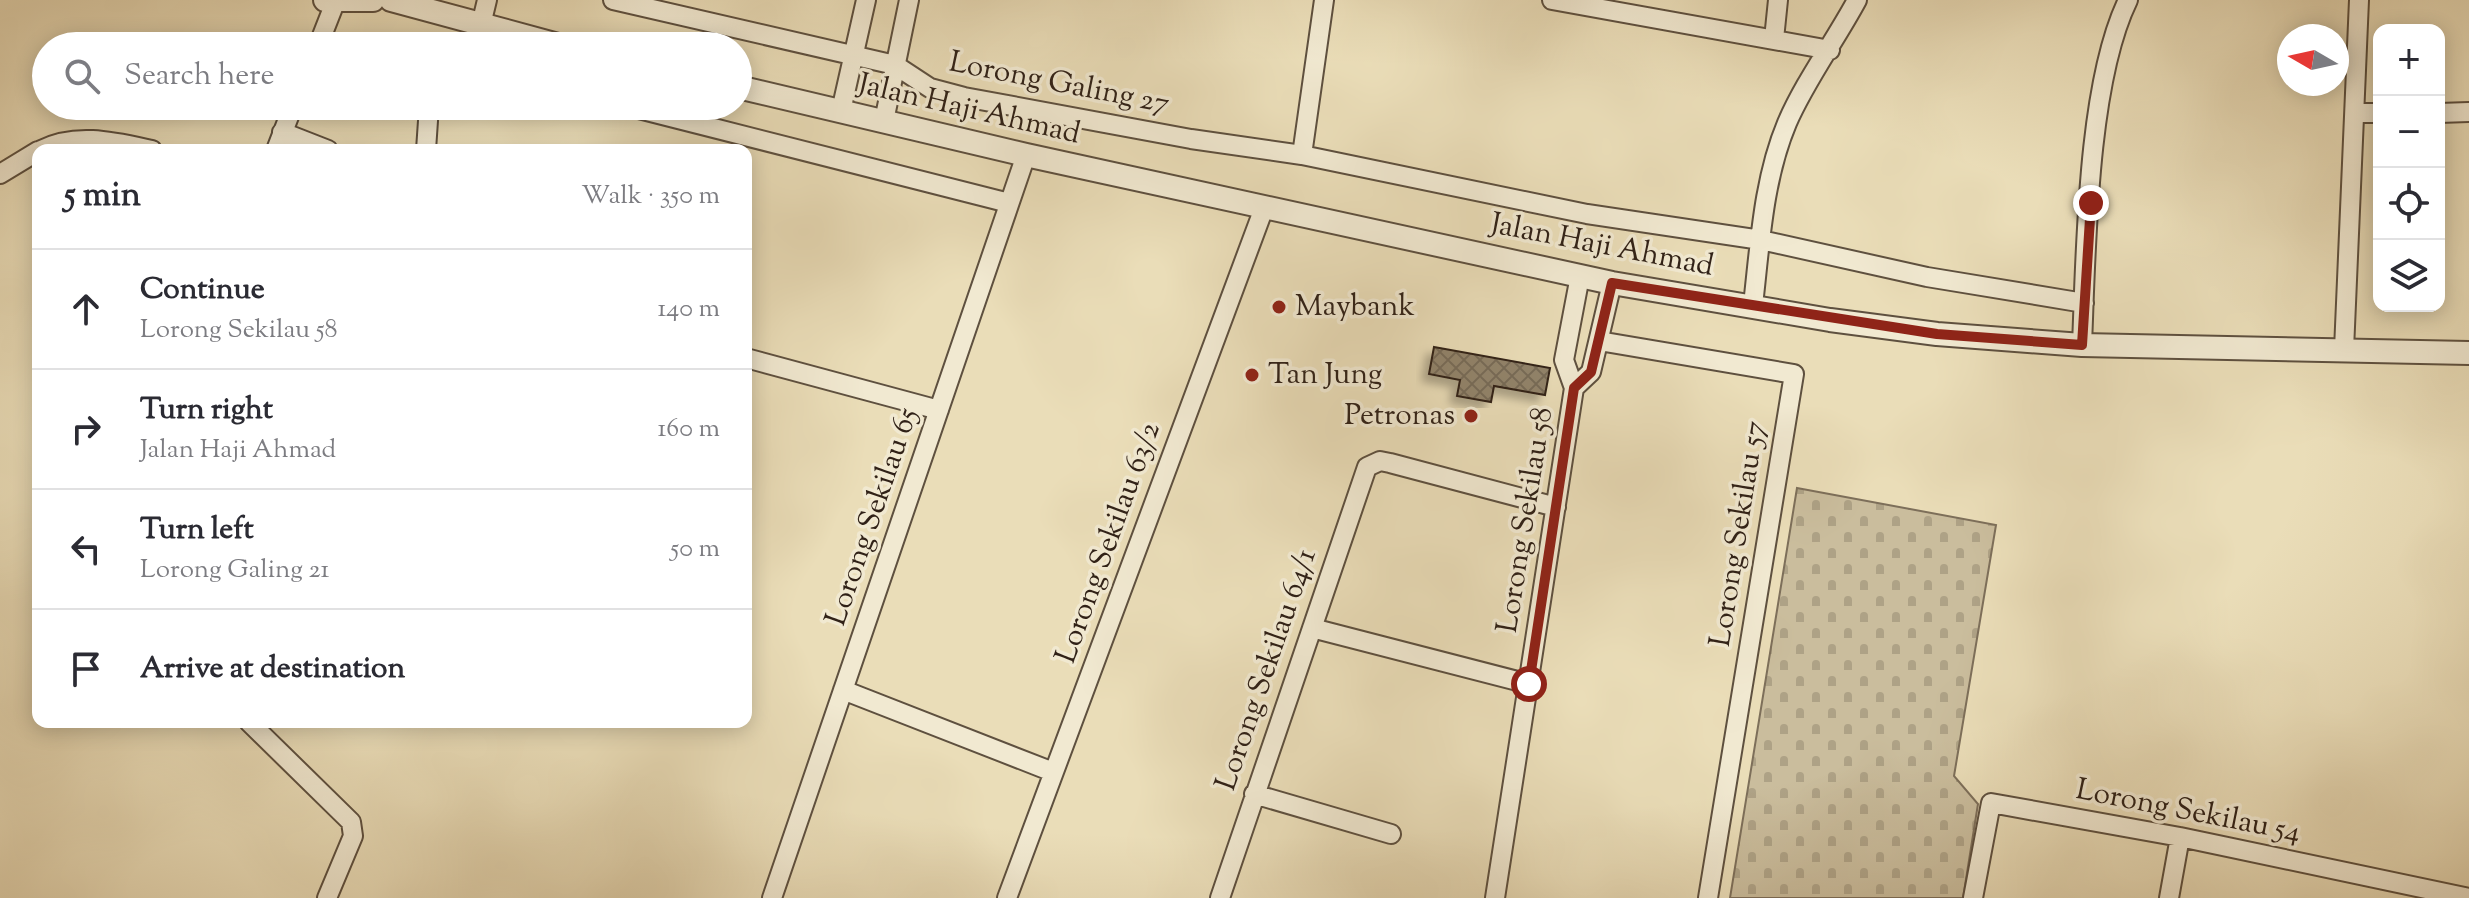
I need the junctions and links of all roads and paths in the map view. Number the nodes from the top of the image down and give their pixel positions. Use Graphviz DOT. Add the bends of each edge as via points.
graph roads {
  1 [pos="373,0"];
  2 [pos="391,0"];
  3 [pos="487,0"];
  4 [pos="613,0"];
  5 [pos="866,0"];
  6 [pos="909,0"];
  7 [pos="1324,0"];
  8 [pos="1552,0"];
  9 [pos="1778,0"];
  10 [pos="1857,0"];
  11 [pos="2128,0"];
  12 [pos="2359,0"];
  13 [pos="333,1"];
  14 [pos="427,5"];
  15 [pos="323,32"];
  16 [pos="471,32"];
  17 [pos="479,32"];
  18 [pos="750,32"];
  19 [pos="752,32"];
  20 [pos="1774,39"];
  21 [pos="1830,50"];
  22 [pos="853,56"];
  23 [pos="895,65"];
  24 [pos="752,90"];
  25 [pos="841,111"];
  26 [pos="2469,112"];
  27 [pos="2355,113"];
  28 [pos="2373,113"];
  29 [pos="2445,113"];
  30 [pos="287,120"];
  31 [pos="428,120"];
  32 [pos="682,120"];
  33 [pos="884,121"];
  34 [pos="279,141"];
  35 [pos="56,144"];
  36 [pos="111,144"];
  37 [pos="426,144"];
  38 [pos="32,155"];
  39 [pos="1026,155"];
  40 [pos="1302,155"];
  41 [pos="0,174"];
  42 [pos="1009,203"];
  43 [pos="1264,208"];
  44 [pos="1761,240"];
  45 [pos="1580,276"];
  46 [pos="1612,283"];
  47 [pos="2084,303"];
  48 [pos="1753,305"];
  49 [pos="1599,341"];
  50 [pos="2082,345"];
  51 [pos="2344,350"];
  52 [pos="2469,353"];
  53 [pos="752,360"];
  54 [pos="1574,388"];
  55 [pos="939,410"];
  56 [pos="1556,507"];
  57 [pos="1312,628"];
  58 [pos="1529,684"];
  59 [pos="843,690"];
  60 [pos="261,728"];
  61 [pos="1053,772"];
  62 [pos="1254,794"];
  63 [pos="1391,834"];
  64 [pos="2180,837"];
  65 [pos="327,898"];
  66 [pos="772,898"];
  67 [pos="1007,898"];
  68 [pos="1220,898"];
  69 [pos="1495,898"];
  70 [pos="1708,898"];
  71 [pos="1973,898"];
  72 [pos="2169,898"];
  73 [pos="2469,898"];
  1 -- 13 [label="street"];
  2 -- 14 [label="street"];
  3 -- 17 [label="street"];
  4 -- 18 [label="street, Lorong Galing 27"];
  5 -- 22 [label="street"];
  6 -- 23 [label="street"];
  7 -- 40 [label="street"];
  8 -- 20 [label="street"];
  9 -- 20 [label="street"];
  10 -- 21 [label="street"];
  11 -- 47 [label="street" via="2109,57 2096,135"];
  12 -- 27 [label="street"];
  13 -- 15 [label="street"];
  14 -- 16 [label="street"];
  19 -- 22 [label="street, Lorong Galing 27"];
  20 -- 21 [label="street"];
  21 -- 44 [label="street" via="1783,135"];
  22 -- 23 [label="street, Lorong Galing 27"];
  22 -- 25 [label="street"];
  23 -- 33 [label="street"];
  23 -- 40 [label="street, Lorong Galing 27" via="930,88 964,97"];
  24 -- 25 [label="street, Jalan Haji Ahmad"];
  25 -- 33 [label="street, Jalan Haji Ahmad"];
  26 -- 29 [label="street"];
  27 -- 28 [label="street"];
  27 -- 51 [label="street"];
  30 -- 34 [label="street"];
  31 -- 37 [label="street"];
  32 -- 42 [label="street"];
  33 -- 39 [label="street, Jalan Haji Ahmad"];
  35 -- 36 [label="street" via="85,139"];
  38 -- 41 [label="street"];
  39 -- 42 [label="street, Lorong Sekilau 65"];
  39 -- 43 [label="street, Jalan Haji Ahmad"];
  40 -- 44 [label="street, Jalan Haji Ahmad" via="1587,214"];
  42 -- 55 [label="street, Lorong Sekilau 65"];
  43 -- 45 [label="street, Jalan Haji Ahmad"];
  43 -- 61 [label="street, Lorong Sekilau 63/2"];
  44 -- 47 [label="street, Jalan Haji Ahmad" via="1927,277"];
  44 -- 48 [label="street"];
  45 -- 46 [label="street, Jalan Haji Ahmad"];
  45 -- 54 [label="street, Lorong Sekilau 58" via="1564,360"];
  46 -- 48 [label="street, Jalan Haji Ahmad"];
  46 -- 49 [label="street, Lorong Sekilau 58"];
  47 -- 50 [label="street"];
  48 -- 50 [label="street, Jalan Haji Ahmad" via="1937,334"];
  49 -- 54 [label="street, Lorong Sekilau 58" via="1591,372"];
  49 -- 70 [label="street, Lorong Sekilau 57" via="1794,374"];
  50 -- 51 [label="street, Jalan Haji Ahmad"];
  51 -- 52 [label="street, Jalan Haji Ahmad"];
  53 -- 55 [label="street"];
  54 -- 56 [label="street, Lorong Sekilau 58"];
  55 -- 59 [label="street, Lorong Sekilau 65"];
  56 -- 57 [label="street, Lorong Sekilau 64/1" via="1390,463 1371,463"];
  56 -- 58 [label="street, Lorong Sekilau 58"];
  57 -- 58 [label="street"];
  57 -- 62 [label="street, Lorong Sekilau 64/1"];
  58 -- 69 [label="street, Lorong Sekilau 58"];
  59 -- 61 [label="street"];
  59 -- 66 [label="street, Lorong Sekilau 65"];
  60 -- 65 [label="street" via="351,822 353,836"];
  61 -- 67 [label="street, Lorong Sekilau 63/2"];
  62 -- 63 [label="street"];
  62 -- 68 [label="street, Lorong Sekilau 64/1"];
  64 -- 71 [label="street, Lorong Sekilau 54" via="1991,803"];
  64 -- 72 [label="street"];
  64 -- 73 [label="street, Lorong Sekilau 54"];
}
